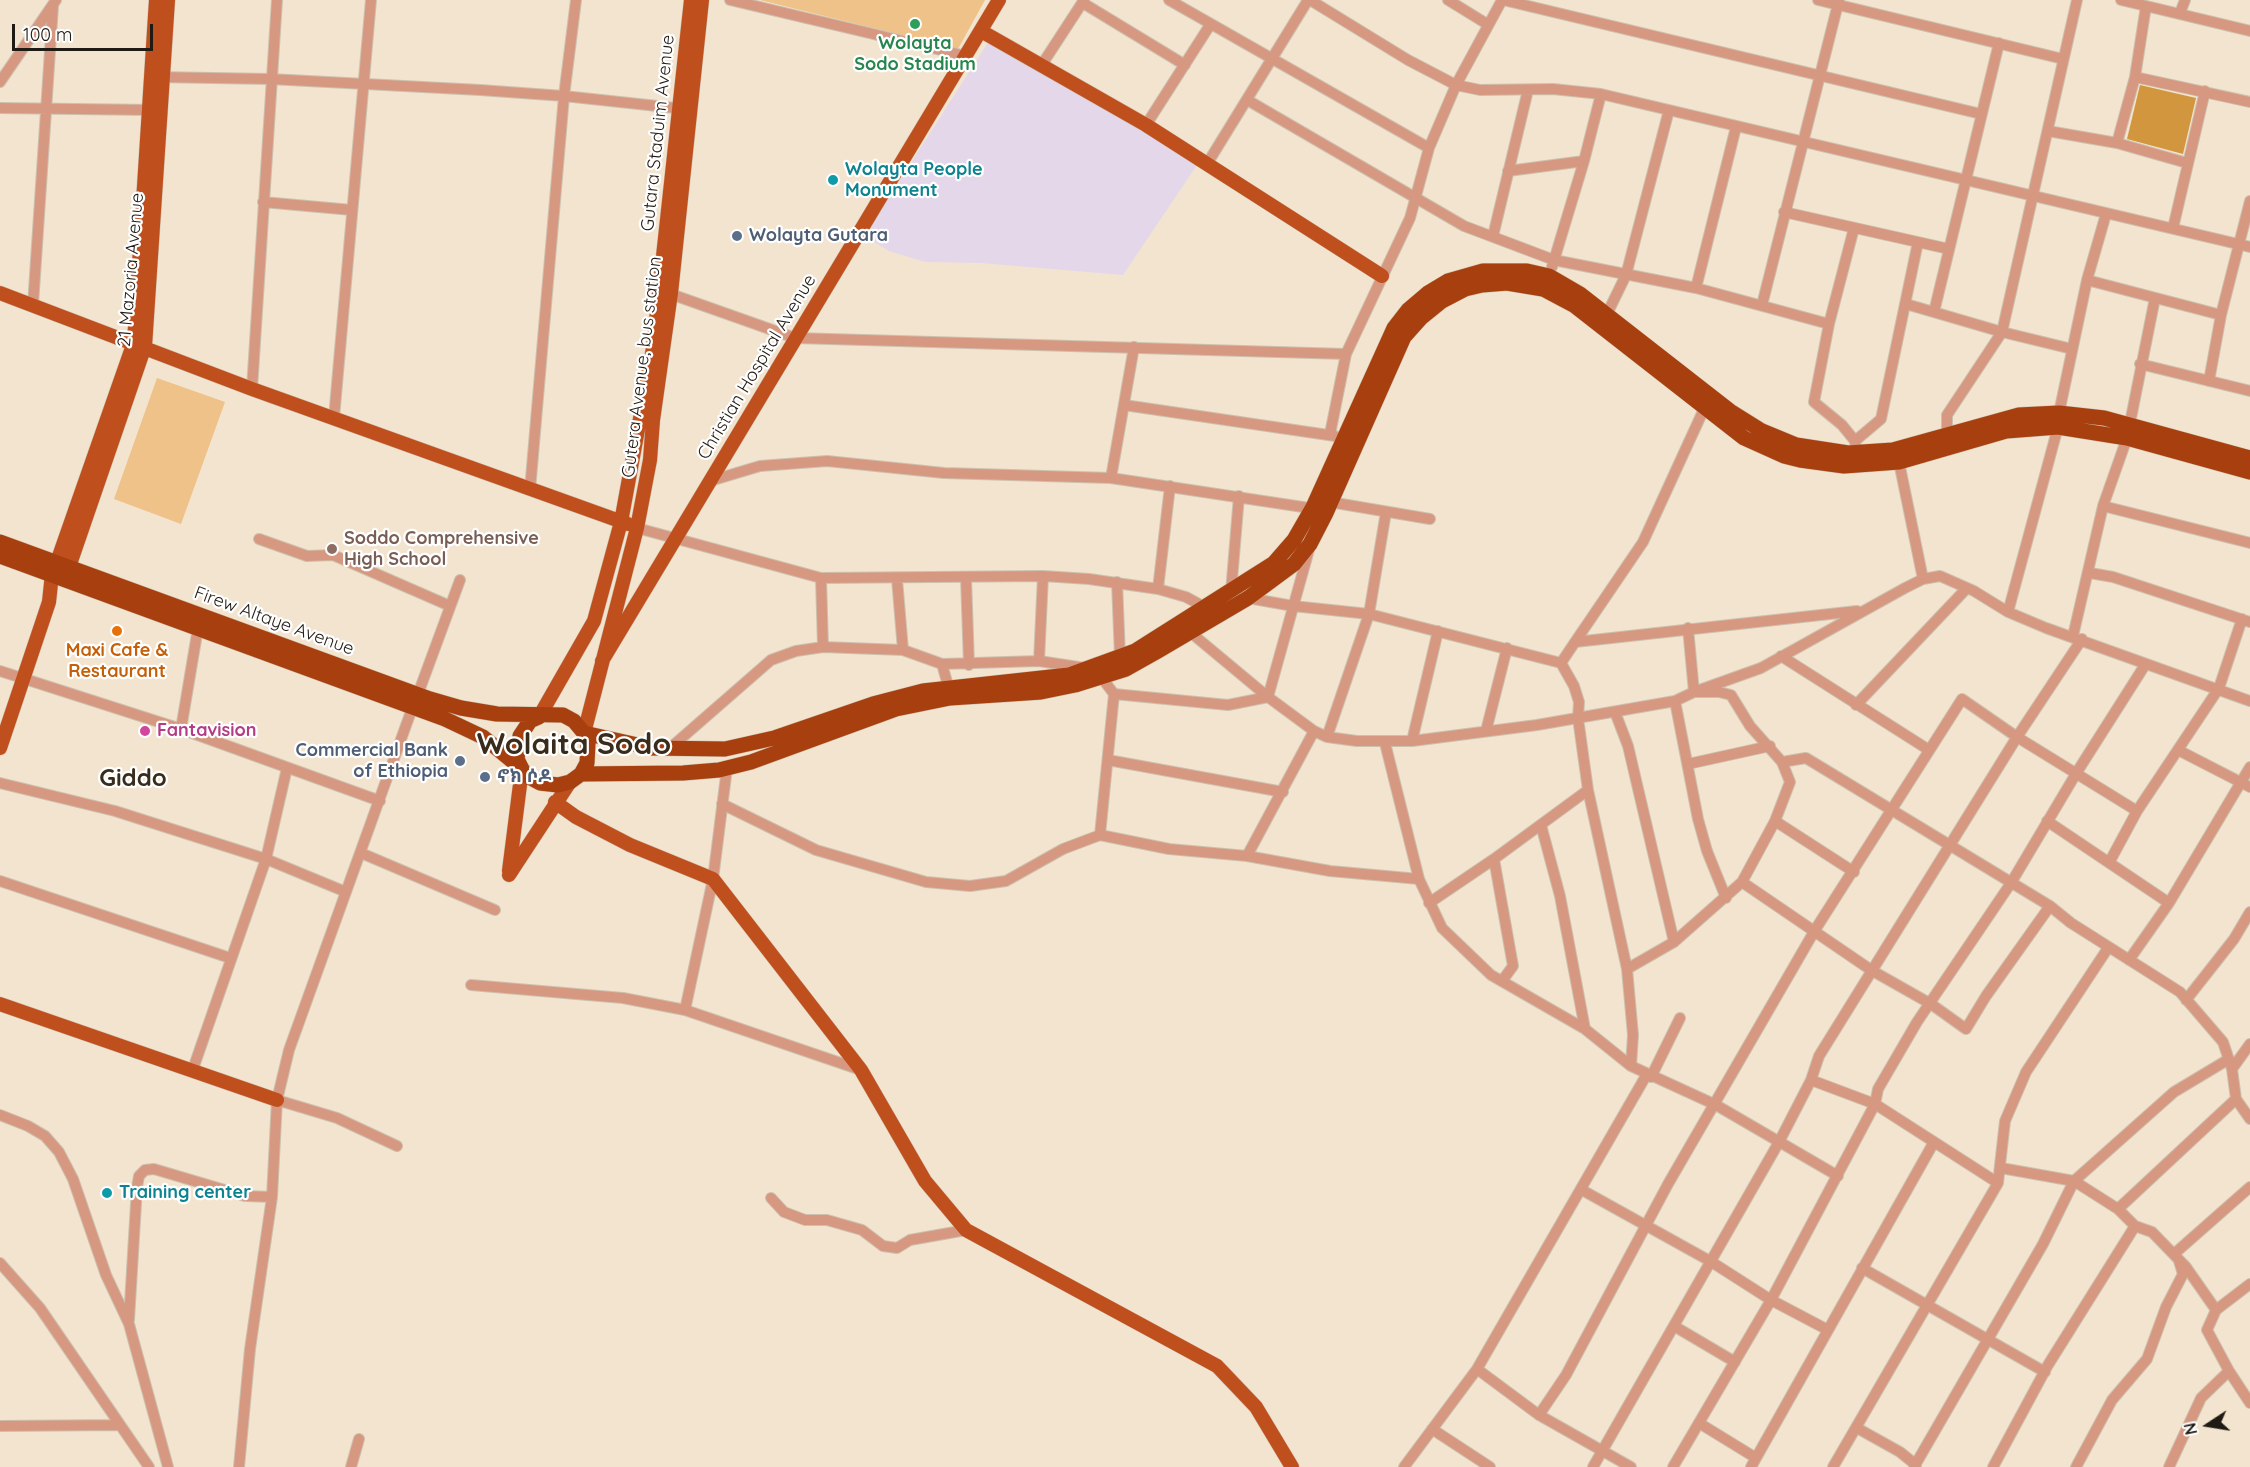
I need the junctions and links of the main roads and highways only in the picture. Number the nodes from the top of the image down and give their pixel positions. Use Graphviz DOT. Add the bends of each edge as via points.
graph roads {
  1 [pos="156,0"];
  2 [pos="168,0"];
  3 [pos="691,0"];
  4 [pos="702,0"];
  5 [pos="999,0"];
  6 [pos="981,31"];
  7 [pos="158,77"];
  8 [pos="684,109"];
  9 [pos="1382,276"];
  10 [pos="1546,282"];
  11 [pos="666,292"];
  12 [pos="0,293"];
  13 [pos="140,344"];
  14 [pos="2059,420"];
  15 [pos="2128,432"];
  16 [pos="2250,458"];
  17 [pos="2250,472"];
  18 [pos="1323,507"];
  19 [pos="621,522"];
  20 [pos="637,528"];
  21 [pos="0,542"];
  22 [pos="0,556"];
  23 [pos="60,570"];
  24 [pos="1210,612"];
  25 [pos="602,661"];
  26 [pos="1096,673"];
  27 [pos="950,692"];
  28 [pos="415,700"];
  29 [pos="539,717"];
  30 [pos="584,733"];
  31 [pos="0,748"];
  32 [pos="522,769"];
  33 [pos="575,778"];
  34 [pos="555,802"];
  35 [pos="0,1004"];
  36 [pos="277,1100"];
  37 [pos="1292,1467"];
  1 -- 7 [label="main road, 21 Mazoria Avenue"];
  2 -- 7 [label="main road, 21 Mazoria Avenue"];
  3 -- 8 [label="main road, Gutara Staduim Avenue"];
  4 -- 8 [label="main road"];
  5 -- 6 [label="main road, Christian Hospital Avenue"];
  6 -- 9 [label="main road" via="1146,125"];
  6 -- 25 [label="main road, Christian Hospital Avenue"];
  7 -- 13 [label="main road, 21 Mazoria Avenue"];
  7 -- 13 [label="main road, 21 Mazoria Avenue" via="151,110"];
  8 -- 11 [label="main road, Gutara Staduim Avenue"];
  10 -- 14 [label="highway" via="1580,294 1730,411 1762,431 1796,445 1820,451 1856,447 1893,450 2019,416"];
  10 -- 14 [label="highway" via="1704,409 1744,438 1784,456 1844,466 1899,462"];
  10 -- 18 [label="highway" via="1465,289 1421,318 1404,337"];
  10 -- 18 [label="highway" via="1527,271 1483,271 1448,281 1408,310 1394,328 1337,436"];
  11 -- 19 [label="main road, Gutara Staduim Avenue"];
  11 -- 20 [label="main road, Gutera Avenue, bus station" via="650,460"];
  12 -- 13 [label="main road"];
  13 -- 19 [label="main road"];
  13 -- 23 [label="main road, 21 Mazoria Avenue"];
  14 -- 15 [label="highway" via="2104,418"];
  15 -- 16 [label="highway"];
  15 -- 17 [label="highway"];
  18 -- 24 [label="highway" via="1274,563"];
  18 -- 24 [label="highway" via="1310,544 1281,575 1248,598"];
  19 -- 20 [label="main road"];
  19 -- 29 [label="main road, Gutara Staduim Avenue" via="594,621"];
  20 -- 25 [label="main road, Gutera Avenue, bus station"];
  21 -- 23 [label="highway, Firew Altaye Avenue"];
  22 -- 23 [label="highway, Firew Altaye Avenue"];
  23 -- 28 [label="highway, Firew Altaye Avenue"];
  23 -- 31 [label="main road, 21 Mazoria Avenue"];
  24 -- 26 [label="highway"];
  24 -- 26 [label="highway" via="1190,632 1126,669"];
  25 -- 30 [label="main road, Gutera Avenue, bus station"];
  26 -- 27 [label="highway"];
  27 -- 30 [label="highway" via="873,704 774,738 725,749 669,749"];
  27 -- 33 [label="highway" via="727,768"];
  28 -- 29 [label="highway, Firew Altaye Avenue"];
  28 -- 32 [label="highway, Firew Altaye Avenue" via="483,737"];
  29 -- 30 [label="highway" via="563,715"];
  29 -- 32 [label="highway" via="530,721 520,736 517,759"];
  30 -- 33 [label="highway" via="588,756"];
  32 -- 33 [label="highway" via="540,783 558,785"];
  32 -- 34 [label="main road" via="509,875"];
  33 -- 34 [label="main road"];
  34 -- 37 [label="main road" via="630,845 713,879 861,1070 925,1181 966,1230 1217,1366 1256,1407"];
  35 -- 36 [label="main road"];
}
